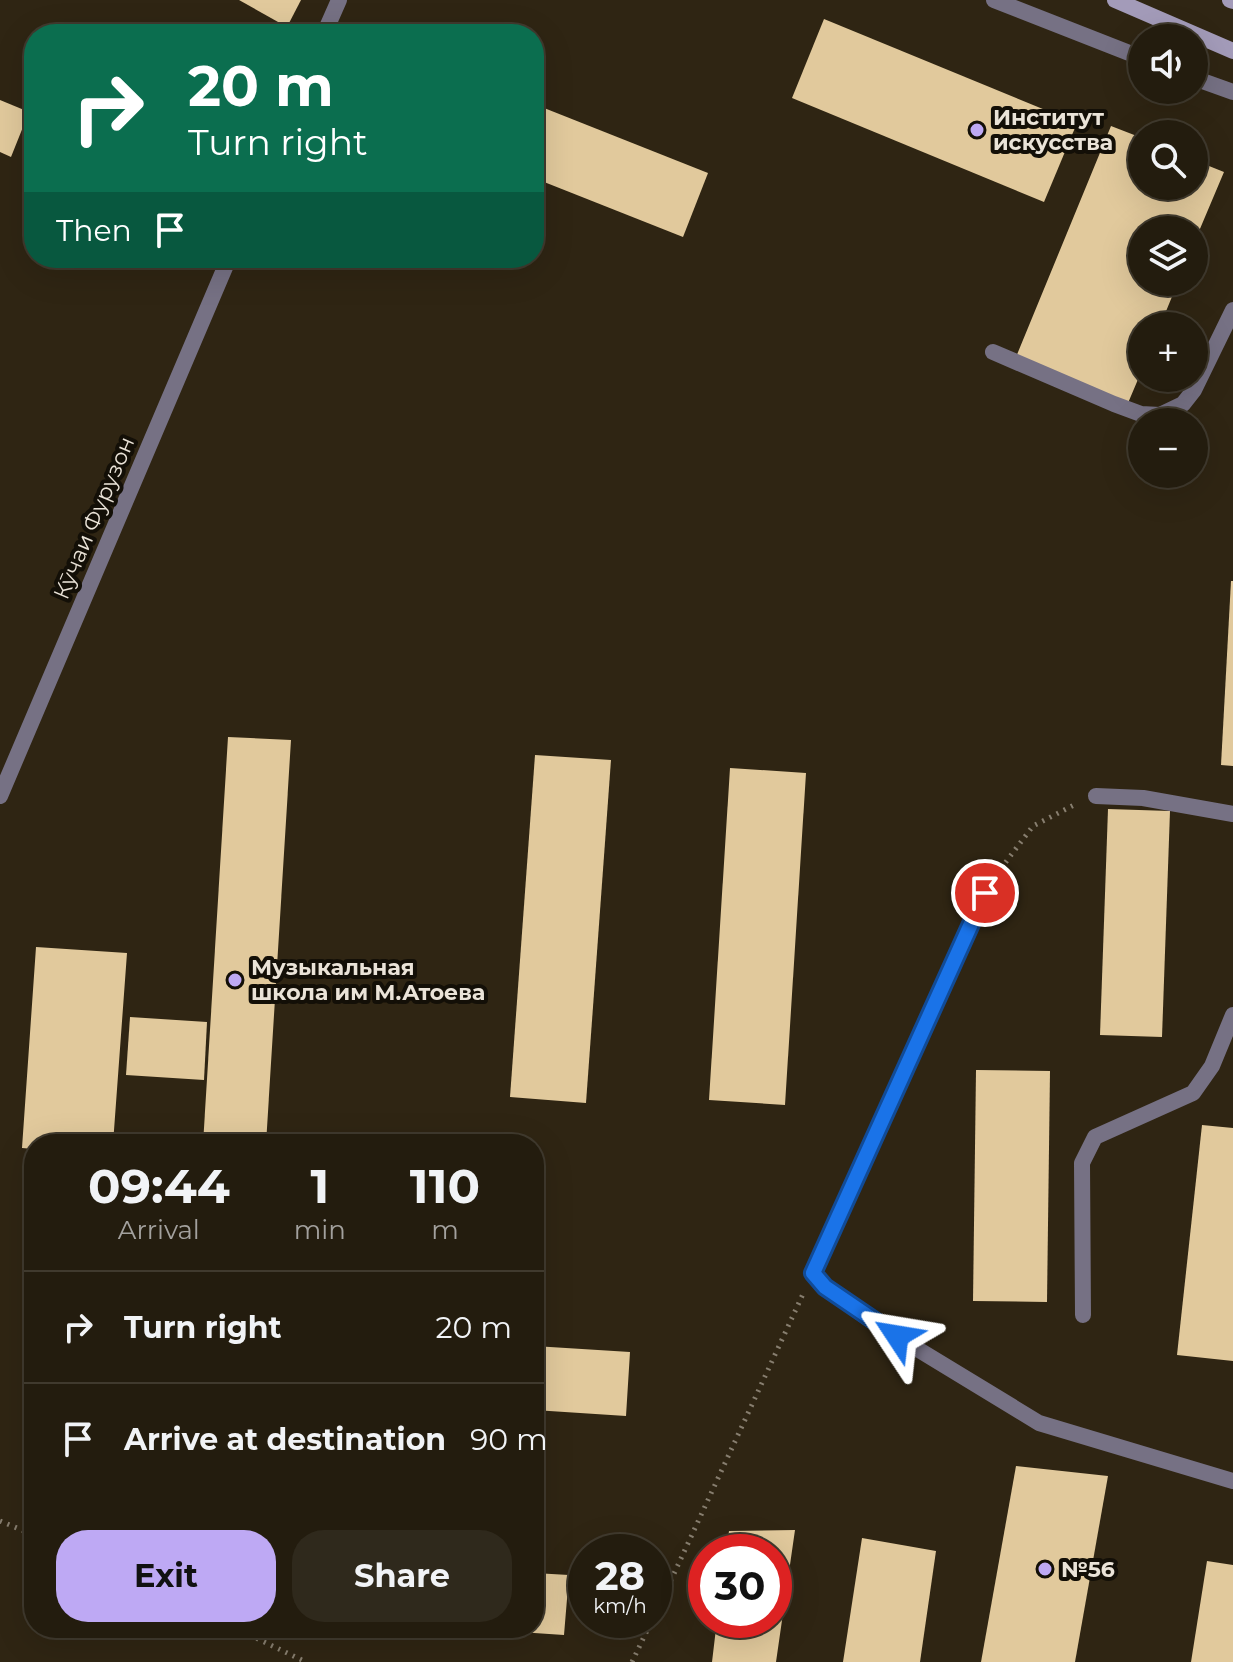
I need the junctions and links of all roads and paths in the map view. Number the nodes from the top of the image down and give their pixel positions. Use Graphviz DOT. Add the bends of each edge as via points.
graph roads {
  1 [pos="339,0"];
  2 [pos="994,0"];
  3 [pos="1115,0"];
  4 [pos="328,24"];
  5 [pos="1233,51"];
  6 [pos="1128,53"];
  7 [pos="1208,83"];
  8 [pos="1233,92"];
  9 [pos="225,268"];
  10 [pos="1233,310"];
  11 [pos="993,352"];
  12 [pos="0,796"];
  13 [pos="1096,796"];
  14 [pos="1233,814"];
  15 [pos="985,893"];
  16 [pos="1233,1015"];
  17 [pos="813,1273"];
  18 [pos="1083,1315"];
  19 [pos="1233,1481"];
  20 [pos="0,1521"];
  21 [pos="24,1531"];
  22 [pos="672,1577"];
  23 [pos="256,1638"];
  24 [pos="643,1638"];
  25 [pos="306,1662"];
  26 [pos="632,1662"];
  1 -- 4 [label="street"];
  2 -- 6 [label="street"];
  3 -- 5 [label="main road"];
  7 -- 8 [label="street"];
  9 -- 12 [label="street, Кӯчаи Фурузон"];
  10 -- 11 [label="street" via="1194,390 1183,404 1160,415 1114,404"];
  13 -- 14 [label="street" via="1143,798"];
  13 -- 15 [label="path" via="1033,826"];
  15 -- 17 [label="street"];
  16 -- 18 [label="street" via="1212,1066 1193,1093 1095,1137 1082,1163"];
  17 -- 19 [label="street" via="873,1322 1039,1423"];
  17 -- 22 [label="path"];
  20 -- 21 [label="path"];
  23 -- 25 [label="path"];
  24 -- 26 [label="path"];
}
